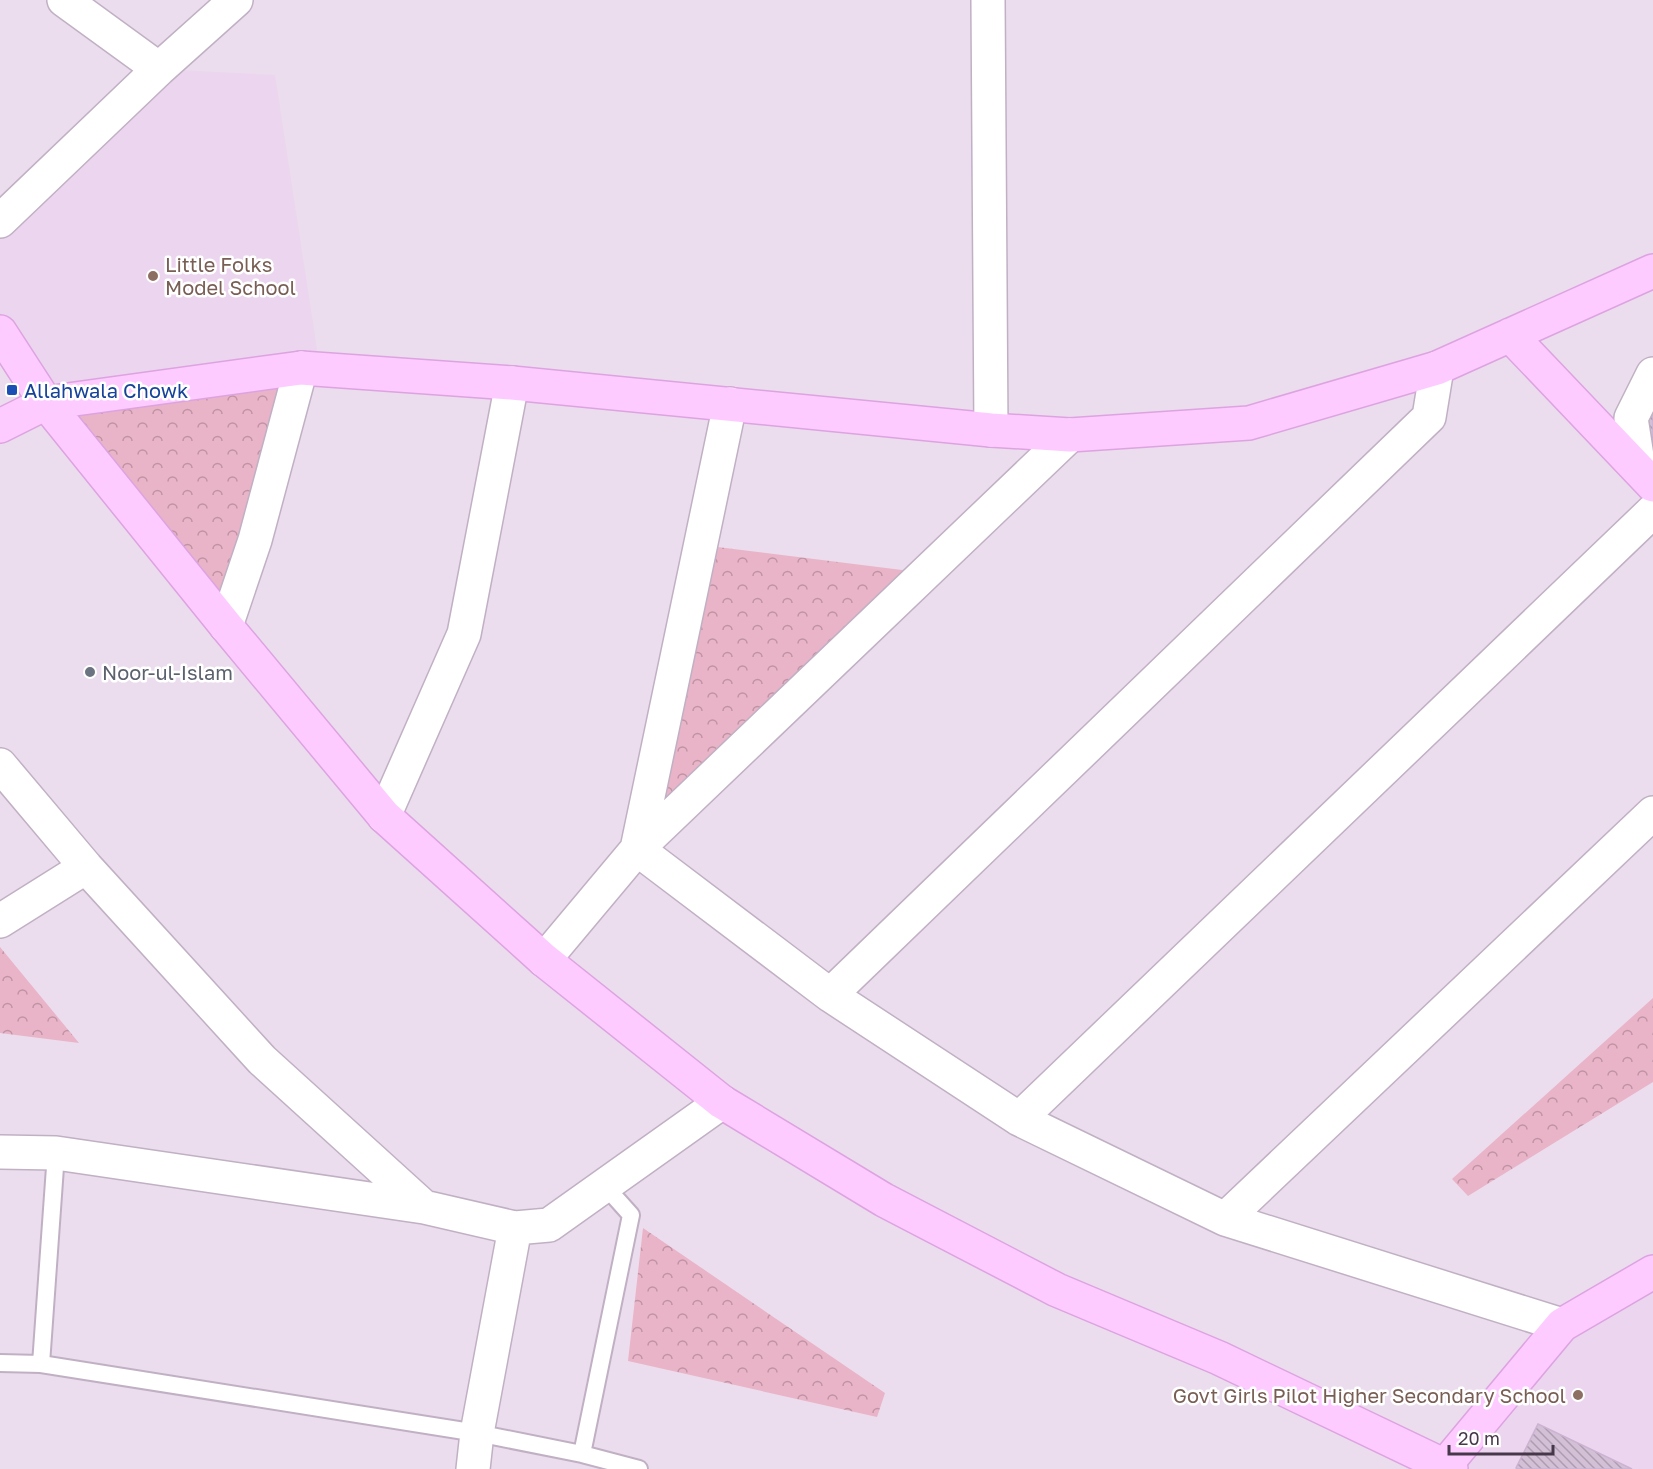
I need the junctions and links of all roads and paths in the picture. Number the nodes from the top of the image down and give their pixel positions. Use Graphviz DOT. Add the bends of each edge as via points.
graph roads {
  1 [pos="64,0"];
  2 [pos="236,0"];
  3 [pos="988,0"];
  4 [pos="159,69"];
  5 [pos="0,221"];
  6 [pos="1653,271"];
  7 [pos="0,332"];
  8 [pos="1510,335"];
  9 [pos="301,368"];
  10 [pos="1437,368"];
  11 [pos="1653,374"];
  12 [pos="513,383"];
  13 [pos="46,403"];
  14 [pos="730,404"];
  15 [pos="0,426"];
  16 [pos="991,430"];
  17 [pos="1070,435"];
  18 [pos="1646,477"];
  19 [pos="1653,511"];
  20 [pos="226,626"];
  21 [pos="0,765"];
  22 [pos="1653,813"];
  23 [pos="384,816"];
  24 [pos="637,849"];
  25 [pos="86,867"];
  26 [pos="0,921"];
  27 [pos="544,960"];
  28 [pos="830,995"];
  29 [pos="722,1102"];
  30 [pos="1018,1119"];
  31 [pos="0,1152"];
  32 [pos="56,1153"];
  33 [pos="605,1186"];
  34 [pos="424,1207"];
  35 [pos="1225,1219"];
  36 [pos="515,1228"];
  37 [pos="1653,1272"];
  38 [pos="1562,1325"];
  39 [pos="0,1363"];
  40 [pos="41,1364"];
  41 [pos="477,1433"];
  42 [pos="582,1454"];
  43 [pos="1446,1468"];
  44 [pos="473,1469"];
  45 [pos="639,1469"];
  1 -- 4 [label="street"];
  2 -- 4 [label="street"];
  3 -- 16 [label="street"];
  4 -- 5 [label="street"];
  6 -- 8 [label="street"];
  7 -- 13 [label="street"];
  8 -- 10 [label="street"];
  8 -- 18 [label="street"];
  9 -- 12 [label="street"];
  9 -- 13 [label="street"];
  9 -- 20 [label="street" via="255,540"];
  10 -- 17 [label="street" via="1249,423"];
  10 -- 28 [label="street" via="1429,417"];
  11 -- 18 [label="street" via="1631,418"];
  12 -- 14 [label="street"];
  12 -- 23 [label="street" via="464,634"];
  13 -- 15 [label="street"];
  13 -- 20 [label="street"];
  14 -- 16 [label="street"];
  14 -- 24 [label="street"];
  16 -- 17 [label="street"];
  17 -- 24 [label="street"];
  19 -- 30 [label="street"];
  20 -- 23 [label="street"];
  21 -- 25 [label="street"];
  22 -- 35 [label="street"];
  23 -- 27 [label="street"];
  24 -- 27 [label="street"];
  24 -- 28 [label="street"];
  25 -- 26 [label="street"];
  25 -- 34 [label="street" via="262,1060"];
  27 -- 29 [label="street"];
  28 -- 30 [label="street"];
  29 -- 33 [label="street"];
  29 -- 43 [label="street" via="884,1200 1057,1290 1219,1358"];
  30 -- 35 [label="street"];
  31 -- 32 [label="street"];
  32 -- 34 [label="street"];
  32 -- 40 [label="lane"];
  33 -- 36 [label="street" via="549,1225"];
  33 -- 42 [label="lane" via="632,1215"];
  34 -- 36 [label="street"];
  35 -- 38 [label="street"];
  36 -- 41 [label="street"];
  37 -- 38 [label="street"];
  38 -- 43 [label="street"];
  39 -- 40 [label="lane"];
  40 -- 41 [label="lane"];
  41 -- 42 [label="lane"];
  41 -- 44 [label="street"];
  42 -- 45 [label="lane"];
}
